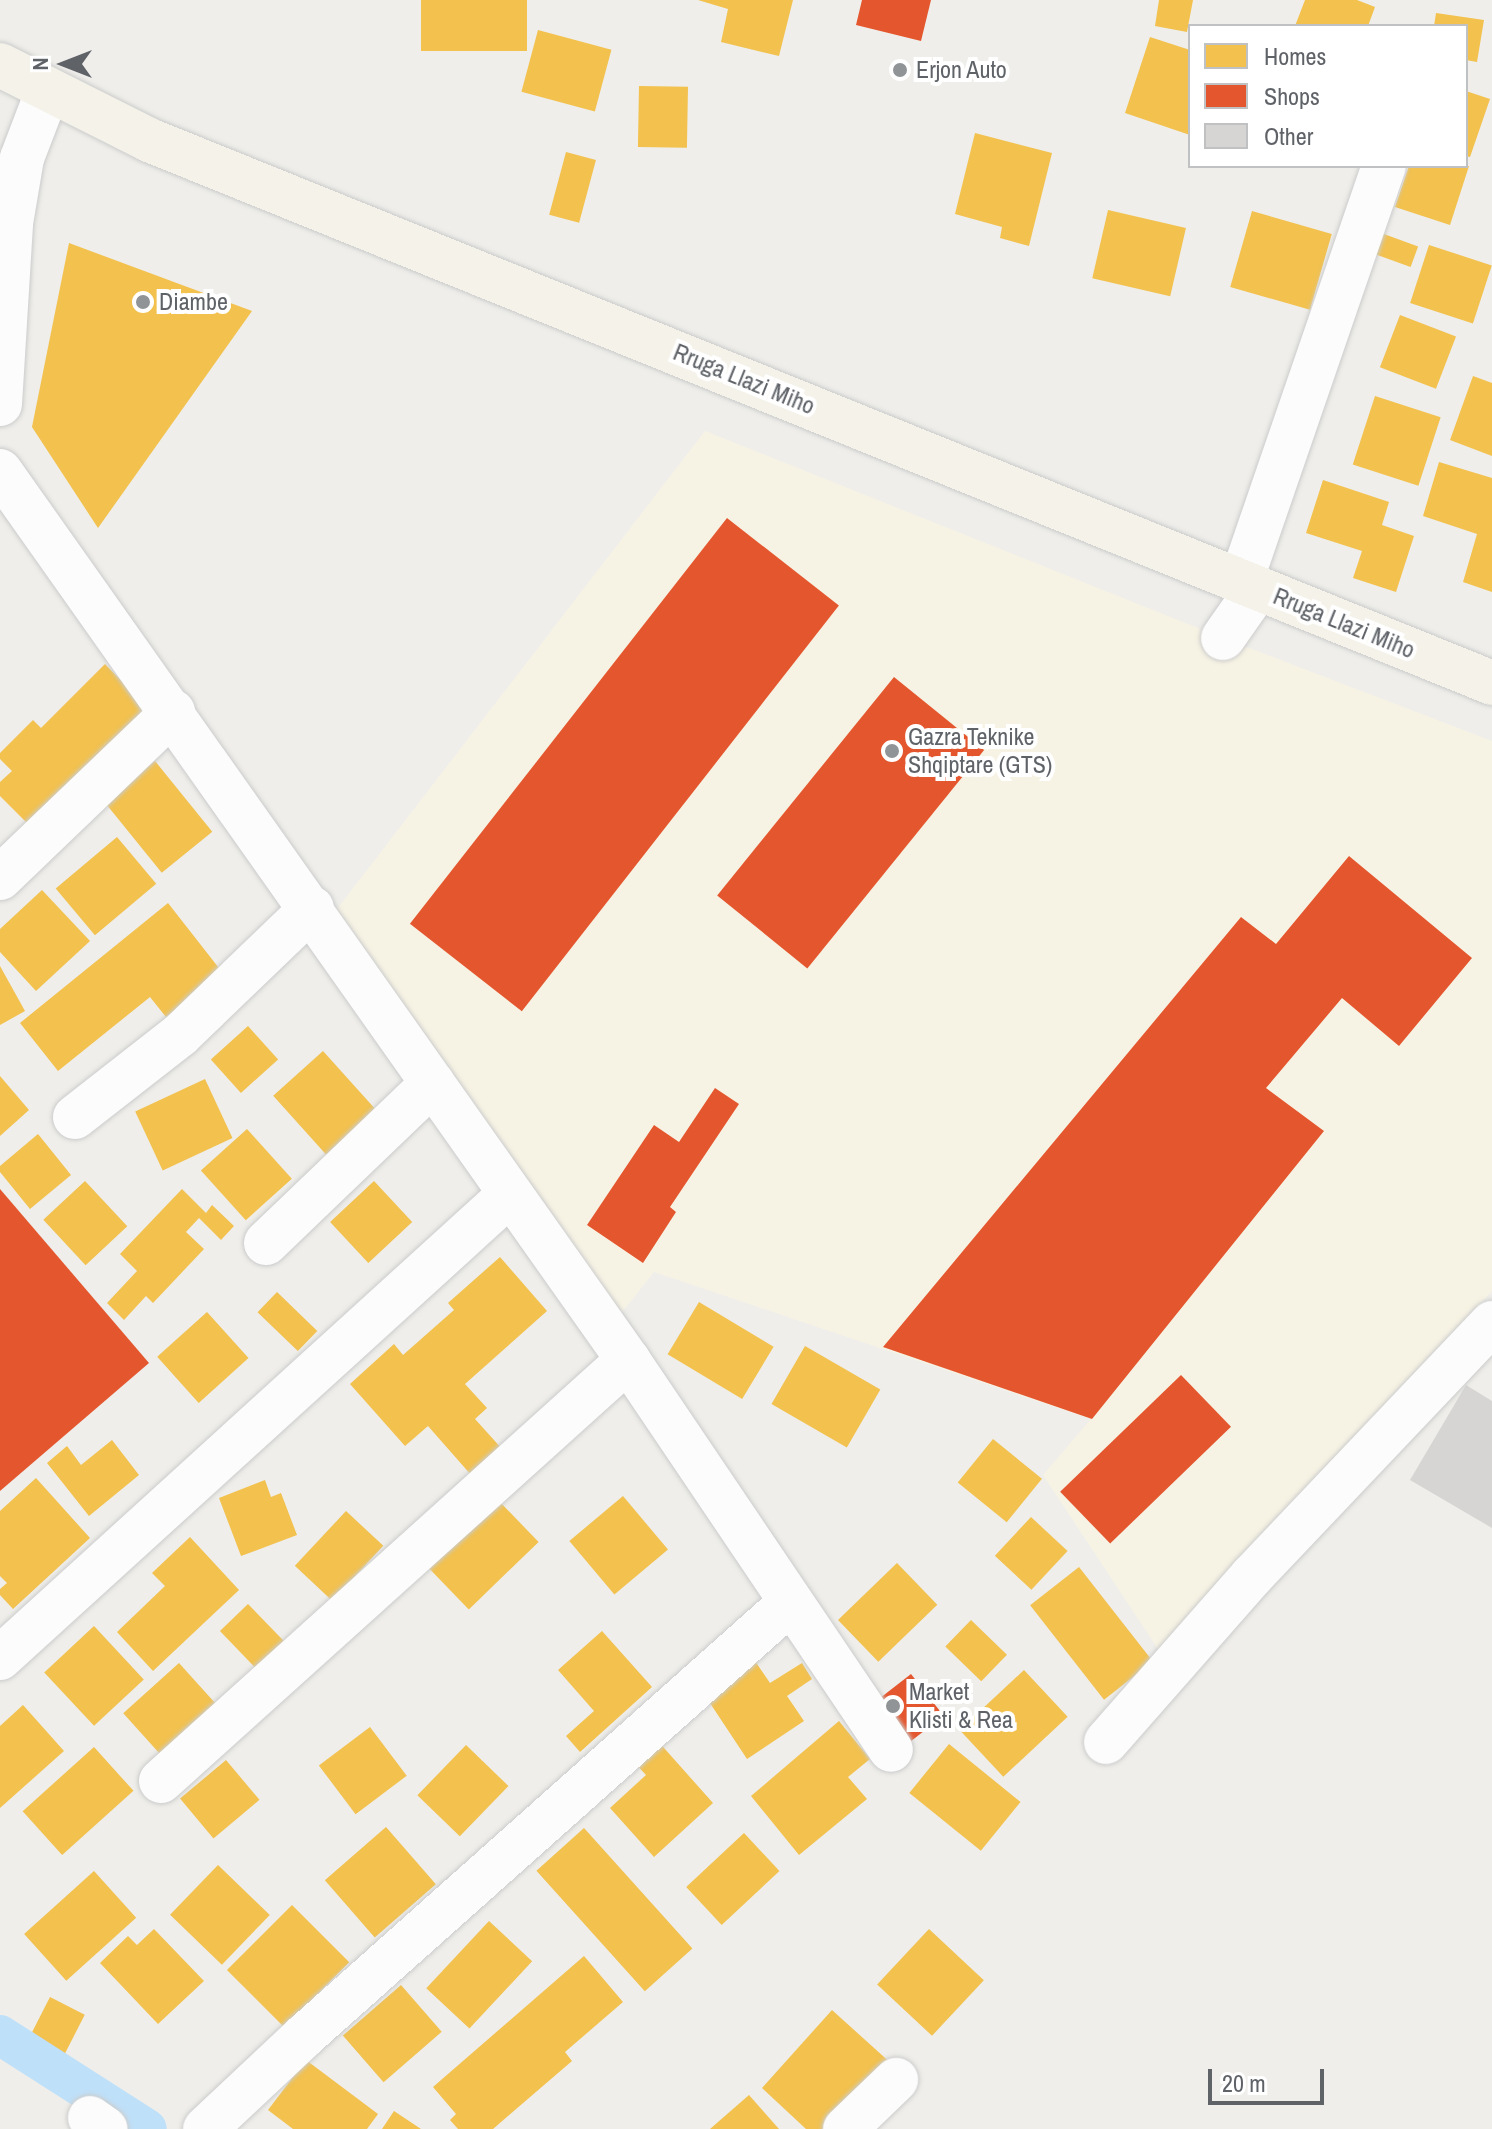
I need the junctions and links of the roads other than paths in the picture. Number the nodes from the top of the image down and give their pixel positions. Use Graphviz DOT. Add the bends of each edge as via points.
graph roads {
  1 [pos="0,65"];
  2 [pos="48,90"];
  3 [pos="1383,168"];
  4 [pos="0,404"];
  5 [pos="0,471"];
  6 [pos="1250,585"];
  7 [pos="1223,638"];
  8 [pos="1492,683"];
  9 [pos="173,712"];
  10 [pos="0,878"];
  11 [pos="312,908"];
  12 [pos="433,1083"];
  13 [pos="75,1117"];
  14 [pos="509,1195"];
  15 [pos="266,1243"];
  16 [pos="1492,1323"];
  17 [pos="628,1360"];
  18 [pos="790,1603"];
  19 [pos="0,1658"];
  20 [pos="1106,1742"];
  21 [pos="891,1750"];
  22 [pos="161,1781"];
  23 [pos="896,2080"];
  24 [pos="205,2129"];
  25 [pos="845,2129"];
  1 -- 2 [label="main road, Rruga Llazi Miho"];
  2 -- 4 [label="street" via="22,158 11,223"];
  2 -- 6 [label="main road, Rruga Llazi Miho" via="149,140"];
  3 -- 6 [label="street"];
  5 -- 9 [label="street"];
  6 -- 7 [label="street"];
  6 -- 8 [label="main road, Rruga Llazi Miho"];
  9 -- 10 [label="street"];
  9 -- 11 [label="street"];
  11 -- 12 [label="street"];
  11 -- 13 [label="street" via="180,1035"];
  12 -- 14 [label="street"];
  12 -- 15 [label="street"];
  14 -- 17 [label="street"];
  14 -- 19 [label="street"];
  16 -- 20 [label="street" via="1252,1576"];
  17 -- 18 [label="street"];
  17 -- 22 [label="street"];
  18 -- 21 [label="street"];
  18 -- 24 [label="street"];
  23 -- 25 [label="street"];
}
